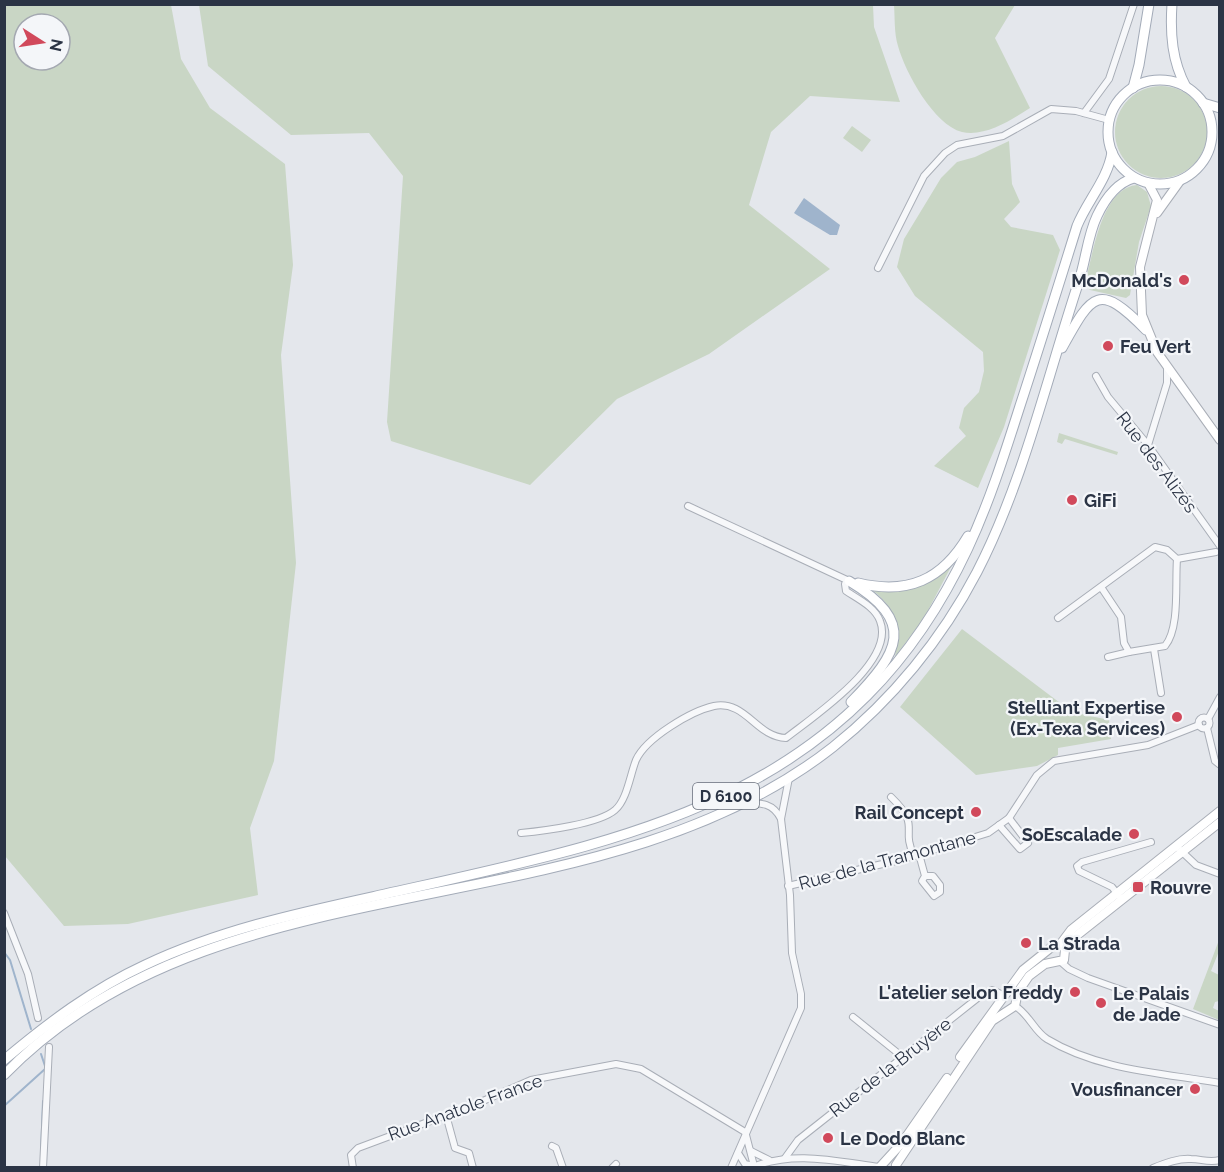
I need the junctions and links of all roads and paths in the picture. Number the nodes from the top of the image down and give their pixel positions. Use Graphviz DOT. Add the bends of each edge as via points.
graph roads {
  1 [pos="1134,4"];
  2 [pos="1149,4"];
  3 [pos="1172,8"];
  4 [pos="1186,87"];
  5 [pos="1133,88"];
  6 [pos="1203,103"];
  7 [pos="1220,108"];
  8 [pos="1084,113"];
  9 [pos="1109,120"];
  10 [pos="1220,139"];
  11 [pos="1209,149"];
  12 [pos="1112,152"];
  13 [pos="1134,178"];
  14 [pos="1180,180"];
  15 [pos="1148,183"];
  16 [pos="1155,216"];
  17 [pos="878,268"];
  18 [pos="1146,330"];
  19 [pos="1052,366"];
  20 [pos="1167,367"];
  21 [pos="1096,376"];
  22 [pos="1220,440"];
  23 [pos="1148,445"];
  24 [pos="688,506"];
  25 [pos="984,508"];
  26 [pos="1219,550"];
  27 [pos="1177,560"];
  28 [pos="849,580"];
  29 [pos="1101,587"];
  30 [pos="1058,618"];
  31 [pos="1154,649"];
  32 [pos="1129,652"];
  33 [pos="1108,657"];
  34 [pos="1161,693"];
  35 [pos="1220,697"];
  36 [pos="1208,719"];
  37 [pos="1199,725"];
  38 [pos="1207,728"];
  39 [pos="810,744"];
  40 [pos="1220,765"];
  41 [pos="789,778"];
  42 [pos="891,797"];
  43 [pos="744,803"];
  44 [pos="1220,811"];
  45 [pos="1009,818"];
  46 [pos="781,819"];
  47 [pos="1220,822"];
  48 [pos="999,825"];
  49 [pos="521,833"];
  50 [pos="1151,842"];
  51 [pos="1179,849"];
  52 [pos="916,855"];
  53 [pos="1220,874"];
  54 [pos="925,876"];
  55 [pos="789,886"];
  56 [pos="1120,896"];
  57 [pos="4,913"];
  58 [pos="1062,948"];
  59 [pos="1061,962"];
  60 [pos="1002,998"];
  61 [pos="1011,1007"];
  62 [pos="853,1017"];
  63 [pos="39,1018"];
  64 [pos="1220,1025"];
  65 [pos="49,1047"];
  66 [pos="904,1058"];
  67 [pos="4,1060"];
  68 [pos="4,1075"];
  69 [pos="1220,1083"];
  70 [pos="446,1115"];
  71 [pos="745,1132"];
  72 [pos="552,1146"];
  73 [pos="750,1150"];
  74 [pos="738,1153"];
  75 [pos="784,1158"];
  76 [pos="812,1158"];
  77 [pos="769,1160"];
  78 [pos="1220,1160"];
  79 [pos="894,1164"];
  80 [pos="43,1167"];
  81 [pos="354,1167"];
  82 [pos="473,1167"];
  83 [pos="563,1167"];
  84 [pos="731,1167"];
  85 [pos="752,1167"];
  86 [pos="811,1167"];
  87 [pos="879,1167"];
  88 [pos="1153,1167"];
  1 -- 8 [label="street" via="1109,79"];
  2 -- 5 [label="main road"];
  3 -- 4 [label="main road" via="1173,50"];
  4 -- 5 [label="main road" via="1160,80"];
  4 -- 6 [label="main road"];
  5 -- 9 [label="main road" via="1114,107"];
  6 -- 7 [label="main road"];
  6 -- 11 [label="main road" via="1211,120"];
  8 -- 9 [label="street"];
  8 -- 17 [label="street" via="1051,109 1004,136 957,145 945,153 924,176"];
  9 -- 12 [label="main road"];
  10 -- 11 [label="main road"];
  11 -- 14 [label="main road" via="1195,171"];
  12 -- 13 [label="main road"];
  12 -- 25 [label="main road, D 6100" via="1106,174 1077,226"];
  13 -- 15 [label="main road"];
  13 -- 19 [label="main road, D 6100" via="1113,191 1097,217"];
  14 -- 15 [label="main road" via="1170,184"];
  14 -- 16 [label="main road"];
  15 -- 16 [label="main road" via="1156,195"];
  16 -- 18 [label="main road" via="1140,267 1140,302"];
  18 -- 19 [label="main road" via="1118,303 1097,299 1083,311"];
  18 -- 20 [label="main road"];
  19 -- 41 [label="main road, D 6100" via="997,528 946,624 905,678 864,720"];
  20 -- 22 [label="main road"];
  20 -- 23 [label="street" via="1167,383"];
  21 -- 23 [label="street, Rue des Alizés" via="1125,422"];
  23 -- 26 [label="street, Rue des Alizés"];
  24 -- 28 [label="street"];
  25 -- 28 [label="main road" via="954,558 929,578 898,587"];
  25 -- 39 [label="main road, D 6100" via="956,572 911,644 870,692"];
  26 -- 27 [label="street"];
  27 -- 29 [label="street" via="1167,550 1155,547"];
  27 -- 31 [label="street" via="1172,638 1165,646"];
  28 -- 39 [label="main road" via="886,608 894,630 893,645 884,666"];
  28 -- 49 [label="street" via="846,591 873,609 880,620 881,643 871,664 824,709 786,738 766,733 743,711 731,706 714,706 698,712 643,747 616,810 570,826"];
  29 -- 30 [label="street"];
  29 -- 32 [label="street" via="1121,616"];
  31 -- 32 [label="street"];
  31 -- 34 [label="street"];
  32 -- 33 [label="street"];
  35 -- 36 [label="street"];
  36 -- 37 [label="street" via="1200,720"];
  36 -- 38 [label="street"];
  37 -- 38 [label="street"];
  37 -- 45 [label="street, Rue de la Tramontane" via="1148,745 1054,761 1037,775"];
  38 -- 40 [label="street" via="1215,760"];
  39 -- 67 [label="main road, D 6100" via="720,799 610,840 266,921 198,943 145,964 109,984 54,1020"];
  41 -- 43 [label="main road, D 6100"];
  41 -- 46 [label="street"];
  42 -- 52 [label="street" via="907,812 910,848"];
  43 -- 46 [label="street" via="766,804"];
  43 -- 68 [label="main road, D 6100" via="669,835 607,854 287,927 208,951 103,1000 72,1019"];
  44 -- 51 [label="main road"];
  45 -- 48 [label="street, Rue de la Tramontane"];
  45 -- 48 [label="street" via="1028,843 1020,849"];
  46 -- 55 [label="street"];
  47 -- 51 [label="main road"];
  48 -- 52 [label="street, Rue de la Tramontane" via="988,833"];
  50 -- 56 [label="street" via="1082,862 1077,867"];
  51 -- 53 [label="street" via="1196,865"];
  51 -- 56 [label="main road"];
  52 -- 54 [label="street"];
  52 -- 55 [label="street, Rue de la Tramontane"];
  55 -- 71 [label="street" via="792,953 801,1008"];
  56 -- 58 [label="main road"];
  57 -- 63 [label="street" via="28,974"];
  58 -- 59 [label="main road" via="1065,957"];
  58 -- 60 [label="main road" via="1053,946 1023,970"];
  59 -- 61 [label="main road" via="1045,964 1029,976"];
  59 -- 64 [label="street" via="1088,978"];
  60 -- 61 [label="main road"];
  60 -- 66 [label="street, Rue de la Bruyère" via="992,990 984,993"];
  60 -- 79 [label="main road" via="917,1122"];
  61 -- 69 [label="street" via="1028,1016 1044,1038 1085,1056 1113,1065"];
  61 -- 79 [label="main road" via="990,1023"];
  62 -- 66 [label="street"];
  65 -- 80 [label="street"];
  66 -- 75 [label="street, Rue de la Bruyère" via="798,1140"];
  70 -- 71 [label="street, Rue Anatole France" via="531,1080 616,1064 641,1069"];
  70 -- 81 [label="street, Rue Anatole France" via="358,1148 351,1155"];
  70 -- 82 [label="street" via="455,1148 469,1153"];
  71 -- 73 [label="street"];
  71 -- 74 [label="street"];
  72 -- 83 [label="street"];
  73 -- 77 [label="street"];
  73 -- 85 [label="street"];
  74 -- 84 [label="street"];
  74 -- 85 [label="street"];
  75 -- 76 [label="street"];
  75 -- 77 [label="street"];
  76 -- 86 [label="street"];
  76 -- 87 [label="street"];
  77 -- 85 [label="street"];
  78 -- 88 [label="street" via="1192,1158"];
  79 -- 87 [label="main road"];
}
